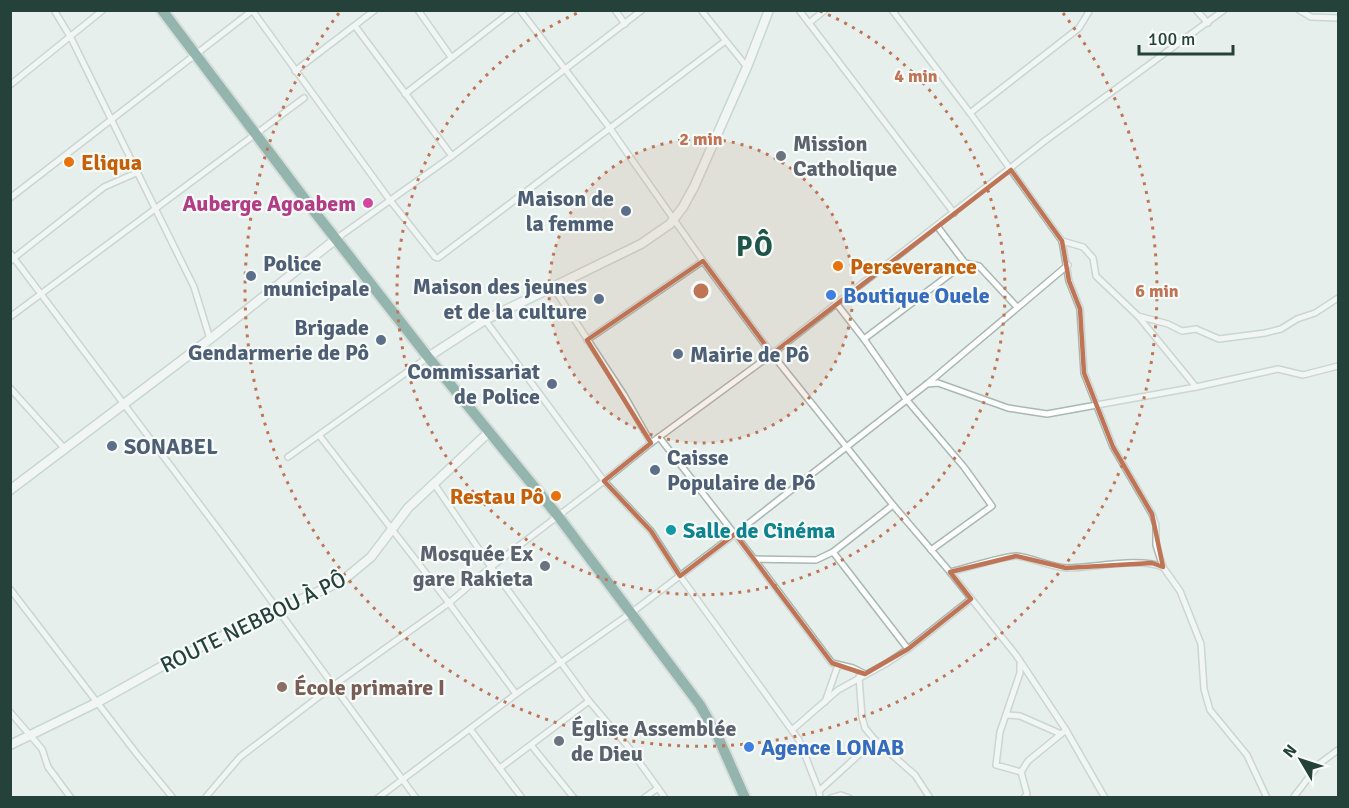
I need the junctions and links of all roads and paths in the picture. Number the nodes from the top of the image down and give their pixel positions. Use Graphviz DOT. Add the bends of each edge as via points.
graph roads {
  1 [pos="54,10"];
  2 [pos="103,10"];
  3 [pos="162,10"];
  4 [pos="375,10"];
  5 [pos="418,10"];
  6 [pos="513,10"];
  7 [pos="520,10"];
  8 [pos="615,10"];
  9 [pos="642,10"];
  10 [pos="701,10"];
  11 [pos="769,10"];
  12 [pos="799,10"];
  13 [pos="825,10"];
  14 [pos="892,10"];
  15 [pos="1089,10"];
  16 [pos="1196,10"];
  17 [pos="1224,10"];
  18 [pos="1299,10"];
  19 [pos="252,11"];
  20 [pos="1338,18"];
  21 [pos="1208,22"];
  22 [pos="809,23"];
  23 [pos="625,24"];
  24 [pos="355,26"];
  25 [pos="71,38"];
  26 [pos="724,42"];
  27 [pos="195,55"];
  28 [pos="451,57"];
  29 [pos="747,67"];
  30 [pos="566,69"];
  31 [pos="295,71"];
  32 [pos="10,85"];
  33 [pos="306,86"];
  34 [pos="405,94"];
  35 [pos="304,98"];
  36 [pos="316,100"];
  37 [pos="970,113"];
  38 [pos="110,120"];
  39 [pos="609,127"];
  40 [pos="255,133"];
  41 [pos="452,156"];
  42 [pos="1011,170"];
  43 [pos="136,173"];
  44 [pos="10,198"];
  45 [pos="389,199"];
  46 [pos="155,210"];
  47 [pos="954,213"];
  48 [pos="674,219"];
  49 [pos="938,226"];
  50 [pos="336,239"];
  51 [pos="1062,242"];
  52 [pos="12,258"];
  53 [pos="703,261"];
  54 [pos="965,263"];
  55 [pos="1068,265"];
  56 [pos="553,287"];
  57 [pos="40,294"];
  58 [pos="1338,298"];
  59 [pos="836,303"];
  60 [pos="1017,307"];
  61 [pos="1138,316"];
  62 [pos="10,317"];
  63 [pos="485,320"];
  64 [pos="210,339"];
  65 [pos="864,339"];
  66 [pos="587,340"];
  67 [pos="772,354"];
  68 [pos="428,357"];
  69 [pos="1338,366"];
  70 [pos="927,384"];
  71 [pos="1196,387"];
  72 [pos="10,388"];
  73 [pos="17,397"];
  74 [pos="906,399"];
  75 [pos="10,402"];
  76 [pos="124,405"];
  77 [pos="1096,405"];
  78 [pos="489,432"];
  79 [pos="319,435"];
  80 [pos="659,437"];
  81 [pos="651,443"];
  82 [pos="846,446"];
  83 [pos="64,448"];
  84 [pos="288,457"];
  85 [pos="604,482"];
  86 [pos="435,485"];
  87 [pos="10,490"];
  88 [pos="893,505"];
  89 [pos="558,516"];
  90 [pos="393,529"];
  91 [pos="735,534"];
  92 [pos="931,550"];
  93 [pos="833,552"];
  94 [pos="754,559"];
  95 [pos="491,567"];
  96 [pos="1163,567"];
  97 [pos="950,572"];
  98 [pos="680,576"];
  99 [pos="10,589"];
  100 [pos="971,599"];
  101 [pos="449,603"];
  102 [pos="279,610"];
  103 [pos="631,613"];
  104 [pos="908,649"];
  105 [pos="561,661"];
  106 [pos="1020,662"];
  107 [pos="838,665"];
  108 [pos="862,676"];
  109 [pos="334,685"];
  110 [pos="516,694"];
  111 [pos="590,701"];
  112 [pos="98,702"];
  113 [pos="825,702"];
  114 [pos="10,712"];
  115 [pos="1007,715"];
  116 [pos="470,729"];
  117 [pos="792,730"];
  118 [pos="1066,730"];
  119 [pos="1060,734"];
  120 [pos="30,735"];
  121 [pos="875,740"];
  122 [pos="10,745"];
  123 [pos="531,745"];
  124 [pos="1338,750"];
  125 [pos="500,768"];
  126 [pos="1021,772"];
  127 [pos="403,778"];
  128 [pos="658,788"];
  129 [pos="819,794"];
  130 [pos="71,798"];
  131 [pos="173,798"];
  132 [pos="205,798"];
  133 [pos="378,798"];
  134 [pos="416,798"];
  135 [pos="522,798"];
  136 [pos="574,798"];
  137 [pos="645,798"];
  138 [pos="665,798"];
  139 [pos="745,798"];
  140 [pos="831,798"];
  141 [pos="849,798"];
  142 [pos="930,798"];
  143 [pos="1024,798"];
  144 [pos="1105,798"];
  145 [pos="1267,798"];
  146 [pos="1293,798"];
  1 -- 25 [label="street"];
  2 -- 25 [label="street"];
  3 -- 27 [label="highway"];
  4 -- 24 [label="street"];
  5 -- 28 [label="street"];
  6 -- 28 [label="street"];
  7 -- 30 [label="street"];
  8 -- 23 [label="street"];
  9 -- 23 [label="street"];
  10 -- 26 [label="street"];
  11 -- 29 [label="main road"];
  12 -- 22 [label="street"];
  13 -- 22 [label="street"];
  14 -- 37 [label="street"];
  15 -- 37 [label="street" via="1079,28"];
  16 -- 21 [label="street"];
  17 -- 21 [label="street"];
  18 -- 20 [label="street" via="1311,16"];
  19 -- 27 [label="street"];
  19 -- 31 [label="street"];
  21 -- 42 [label="street"];
  22 -- 47 [label="street"];
  23 -- 30 [label="street"];
  24 -- 31 [label="street"];
  24 -- 34 [label="street"];
  25 -- 32 [label="street"];
  25 -- 38 [label="street"];
  26 -- 29 [label="street"];
  26 -- 39 [label="street"];
  27 -- 38 [label="street"];
  27 -- 40 [label="highway"];
  28 -- 34 [label="street"];
  29 -- 48 [label="main road" via="694,187"];
  30 -- 39 [label="street"];
  30 -- 41 [label="street"];
  31 -- 33 [label="street"];
  33 -- 35 [label="street"];
  33 -- 36 [label="street"];
  34 -- 41 [label="street"];
  35 -- 36 [label="street"];
  35 -- 40 [label="street"];
  36 -- 45 [label="street"];
  37 -- 42 [label="street"];
  38 -- 43 [label="street"];
  38 -- 44 [label="street"];
  39 -- 45 [label="street" via="441,257 435,257"];
  39 -- 48 [label="street"];
  40 -- 46 [label="street"];
  40 -- 50 [label="highway"];
  41 -- 45 [label="street"];
  42 -- 47 [label="street"];
  42 -- 51 [label="street"];
  43 -- 46 [label="street"];
  43 -- 52 [label="street" via="104,187"];
  45 -- 50 [label="street"];
  46 -- 57 [label="street"];
  46 -- 64 [label="street" via="194,287"];
  47 -- 49 [label="street"];
  48 -- 53 [label="street"];
  48 -- 56 [label="main road" via="641,244"];
  49 -- 54 [label="street"];
  49 -- 59 [label="street"];
  50 -- 64 [label="main road"];
  50 -- 68 [label="highway"];
  51 -- 55 [label="street"];
  51 -- 61 [label="street" via="1083,247 1093,258 1096,276"];
  52 -- 57 [label="street"];
  53 -- 66 [label="street"];
  53 -- 67 [label="street"];
  54 -- 60 [label="street" via="979,266"];
  54 -- 65 [label="street"];
  55 -- 60 [label="street"];
  55 -- 77 [label="street" via="1069,281 1080,309 1084,373"];
  56 -- 63 [label="main road"];
  56 -- 66 [label="street"];
  57 -- 62 [label="street"];
  57 -- 76 [label="street"];
  58 -- 61 [label="street" via="1281,329 1218,339 1196,329 1182,331"];
  59 -- 65 [label="street"];
  59 -- 67 [label="street"];
  60 -- 70 [label="street"];
  61 -- 71 [label="street"];
  63 -- 68 [label="main road"];
  63 -- 85 [label="street"];
  64 -- 76 [label="main road"];
  65 -- 74 [label="street"];
  66 -- 81 [label="street"];
  67 -- 80 [label="street"];
  67 -- 82 [label="street"];
  68 -- 78 [label="highway"];
  68 -- 79 [label="street"];
  69 -- 71 [label="street" via="1303,375 1278,369"];
  70 -- 74 [label="street"];
  70 -- 77 [label="street" via="938,383 1008,408 1047,414"];
  71 -- 77 [label="street"];
  72 -- 73 [label="street"];
  73 -- 75 [label="street"];
  73 -- 83 [label="street"];
  74 -- 82 [label="street"];
  74 -- 92 [label="street" via="992,506"];
  76 -- 83 [label="main road"];
  76 -- 102 [label="street"];
  77 -- 96 [label="street" via="1113,447 1152,514"];
  78 -- 86 [label="main road, ROUTE NEBBOU À PÔ"];
  78 -- 89 [label="highway"];
  79 -- 84 [label="street"];
  79 -- 90 [label="street"];
  80 -- 81 [label="street"];
  80 -- 91 [label="street"];
  81 -- 85 [label="street"];
  82 -- 88 [label="street"];
  82 -- 91 [label="street"];
  83 -- 87 [label="main road"];
  85 -- 89 [label="street"];
  85 -- 98 [label="street" via="651,531"];
  86 -- 90 [label="main road, ROUTE NEBBOU À PÔ" via="408,508"];
  86 -- 95 [label="street"];
  88 -- 92 [label="street"];
  88 -- 93 [label="street"];
  89 -- 95 [label="street"];
  89 -- 103 [label="highway"];
  90 -- 101 [label="street"];
  90 -- 102 [label="main road, ROUTE NEBBOU À PÔ" via="371,557 350,575"];
  91 -- 94 [label="street"];
  91 -- 98 [label="street"];
  92 -- 97 [label="street"];
  93 -- 94 [label="street" via="816,560"];
  93 -- 104 [label="street"];
  94 -- 107 [label="street" via="832,663"];
  95 -- 101 [label="street"];
  95 -- 105 [label="street"];
  96 -- 97 [label="street" via="1152,563 1066,568 1016,556"];
  96 -- 145 [label="street" via="1180,591 1201,644 1210,710 1247,754"];
  97 -- 100 [label="street"];
  98 -- 103 [label="street"];
  98 -- 117 [label="street"];
  99 -- 112 [label="street"];
  100 -- 104 [label="street"];
  100 -- 106 [label="street"];
  101 -- 109 [label="street"];
  101 -- 110 [label="street"];
  102 -- 109 [label="street"];
  102 -- 112 [label="main road, ROUTE NEBBOU À PÔ" via="166,664"];
  103 -- 105 [label="street"];
  103 -- 139 [label="highway" via="700,705"];
  104 -- 108 [label="street"];
  105 -- 110 [label="street"];
  105 -- 111 [label="street"];
  106 -- 115 [label="street"];
  106 -- 118 [label="street"];
  107 -- 108 [label="street" via="853,668"];
  107 -- 113 [label="street"];
  108 -- 113 [label="street"];
  108 -- 121 [label="street" via="862,717"];
  109 -- 127 [label="street"];
  109 -- 132 [label="street" via="240,757"];
  110 -- 116 [label="street"];
  111 -- 123 [label="street"];
  111 -- 128 [label="street"];
  112 -- 120 [label="main road, ROUTE NEBBOU À PÔ"];
  112 -- 131 [label="street"];
  113 -- 117 [label="street"];
  114 -- 120 [label="street"];
  115 -- 119 [label="street" via="1020,716"];
  115 -- 126 [label="street" via="1000,732 996,765"];
  116 -- 125 [label="street"];
  116 -- 127 [label="street"];
  117 -- 129 [label="street"];
  118 -- 119 [label="street"];
  118 -- 144 [label="street"];
  119 -- 126 [label="street"];
  120 -- 122 [label="main road, ROUTE NEBBOU À PÔ"];
  120 -- 130 [label="street"];
  121 -- 129 [label="street"];
  121 -- 142 [label="street" via="915,775"];
  123 -- 125 [label="street"];
  123 -- 136 [label="street"];
  124 -- 146 [label="street" via="1319,764"];
  125 -- 135 [label="street"];
  126 -- 143 [label="street" via="1027,794"];
  127 -- 133 [label="street"];
  127 -- 134 [label="street"];
  128 -- 137 [label="street"];
  128 -- 138 [label="street"];
  140 -- 141 [label="street"];
}
